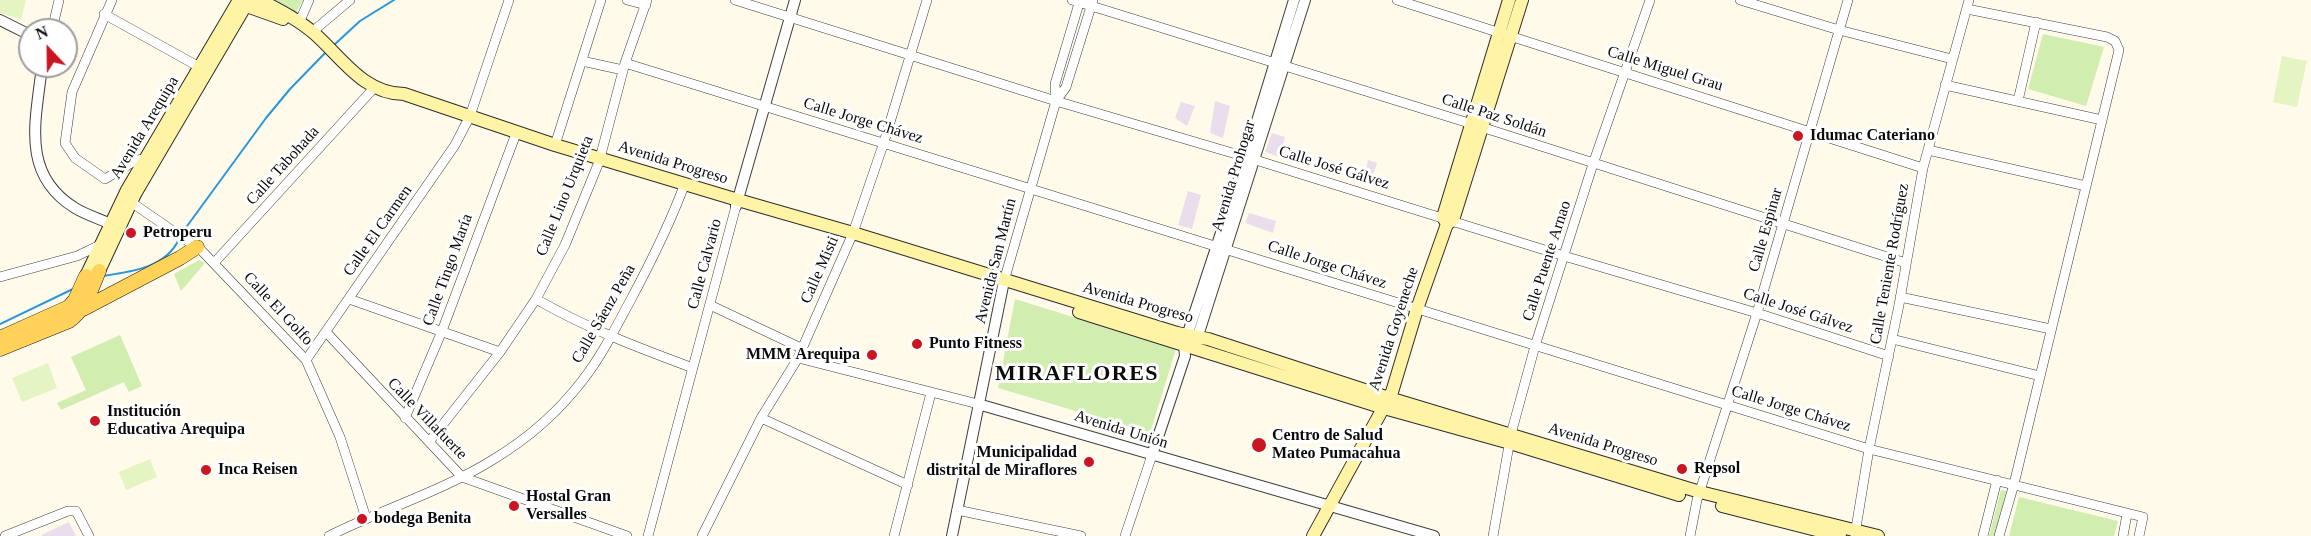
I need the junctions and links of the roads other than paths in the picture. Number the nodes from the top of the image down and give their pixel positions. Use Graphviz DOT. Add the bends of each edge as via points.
graph roads {
  1 [pos="59,0"];
  2 [pos="112,0"];
  3 [pos="260,0"];
  4 [pos="309,0"];
  5 [pos="350,0"];
  6 [pos="509,0"];
  7 [pos="601,0"];
  8 [pos="627,0"];
  9 [pos="735,0"];
  10 [pos="795,0"];
  11 [pos="927,0"];
  12 [pos="1294,0"];
  13 [pos="1305,0"];
  14 [pos="1397,0"];
  15 [pos="1509,0"];
  16 [pos="1522,0"];
  17 [pos="1650,0"];
  18 [pos="1740,0"];
  19 [pos="1848,0"];
  20 [pos="1077,1"];
  21 [pos="243,2"];
  22 [pos="647,2"];
  23 [pos="1093,3"];
  24 [pos="1968,4"];
  25 [pos="104,14"];
  26 [pos="55,18"];
  27 [pos="790,18"];
  28 [pos="0,20"];
  29 [pos="2036,22"];
  30 [pos="299,23"];
  31 [pos="18,29"];
  32 [pos="1839,30"];
  33 [pos="313,33"];
  34 [pos="1498,33"];
  35 [pos="1511,37"];
  36 [pos="910,54"];
  37 [pos="1952,59"];
  38 [pos="582,61"];
  39 [pos="1279,64"];
  40 [pos="624,66"];
  41 [pos="204,69"];
  42 [pos="1626,73"];
  43 [pos="41,78"];
  44 [pos="1945,85"];
  45 [pos="374,88"];
  46 [pos="1056,101"];
  47 [pos="2018,101"];
  48 [pos="766,107"];
  49 [pos="468,120"];
  50 [pos="2102,120"];
  51 [pos="1477,126"];
  52 [pos="1811,131"];
  53 [pos="515,133"];
  54 [pos="884,142"];
  55 [pos="555,145"];
  56 [pos="1928,150"];
  57 [pos="1251,158"];
  58 [pos="145,159"];
  59 [pos="600,160"];
  60 [pos="1593,164"];
  61 [pos="1923,168"];
  62 [pos="684,185"];
  63 [pos="2086,186"];
  64 [pos="1029,188"];
  65 [pos="127,200"];
  66 [pos="737,203"];
  67 [pos="1448,221"];
  68 [pos="1783,224"];
  69 [pos="114,225"];
  70 [pos="851,236"];
  71 [pos="192,243"];
  72 [pos="100,245"];
  73 [pos="1222,247"];
  74 [pos="1564,256"];
  75 [pos="214,263"];
  76 [pos="1906,263"];
  77 [pos="0,277"];
  78 [pos="89,281"];
  79 [pos="1004,284"];
  80 [pos="1900,297"];
  81 [pos="349,299"];
  82 [pos="536,299"];
  83 [pos="710,305"];
  84 [pos="83,309"];
  85 [pos="1417,309"];
  86 [pos="1757,313"];
  87 [pos="2051,329"];
  88 [pos="442,331"];
  89 [pos="326,332"];
  90 [pos="0,338"];
  91 [pos="610,338"];
  92 [pos="1892,339"];
  93 [pos="1190,344"];
  94 [pos="1535,346"];
  95 [pos="801,348"];
  96 [pos="0,350"];
  97 [pos="500,352"];
  98 [pos="1889,356"];
  99 [pos="798,358"];
  100 [pos="306,360"];
  101 [pos="693,368"];
  102 [pos="2040,376"];
  103 [pos="931,393"];
  104 [pos="1387,403"];
  105 [pos="978,404"];
  106 [pos="1728,405"];
  107 [pos="405,418"];
  108 [pos="761,418"];
  109 [pos="1511,439"];
  110 [pos="429,442"];
  111 [pos="1869,449"];
  112 [pos="1152,455"];
  113 [pos="462,477"];
  114 [pos="1997,480"];
  115 [pos="2014,484"];
  116 [pos="908,485"];
  117 [pos="1699,496"];
  118 [pos="1329,507"];
  119 [pos="957,510"];
  120 [pos="2127,514"];
  121 [pos="366,518"];
  122 [pos="343,533"];
  123 [pos="1856,533"];
  124 [pos="5,536"];
  125 [pos="89,536"];
  126 [pos="329,536"];
  127 [pos="627,536"];
  128 [pos="648,536"];
  129 [pos="702,536"];
  130 [pos="894,536"];
  131 [pos="952,536"];
  132 [pos="1081,536"];
  133 [pos="1125,536"];
  134 [pos="1313,536"];
  135 [pos="1434,536"];
  136 [pos="1493,536"];
  137 [pos="1690,536"];
  138 [pos="1840,536"];
  139 [pos="1878,536"];
  140 [pos="1983,536"];
  141 [pos="1999,536"];
  142 [pos="2123,536"];
  143 [pos="2139,536"];
  1 -- 26 [label="street"];
  2 -- 25 [label="street"];
  3 -- 30 [label="main road, Avenida Progreso"];
  4 -- 30 [label="street"];
  5 -- 33 [label="street"];
  6 -- 49 [label="street, Calle El Carmen"];
  7 -- 38 [label="street"];
  8 -- 22 [label="street"];
  9 -- 27 [label="street, Calle José Gálvez"];
  10 -- 27 [label="street, Calle Calvario"];
  11 -- 36 [label="street, Calle Misti"];
  12 -- 39 [label="street, Avenida Prohogar"];
  13 -- 39 [label="street, Avenida Prohogar"];
  14 -- 34 [label="street, Calle Miguel Grau"];
  15 -- 34 [label="main road, Avenida Goyeneche"];
  16 -- 35 [label="main road, Avenida Goyeneche"];
  17 -- 42 [label="street, Calle Puente Arnao"];
  18 -- 32 [label="street"];
  19 -- 32 [label="street, Calle Espinar"];
  20 -- 23 [label="street, Calle Paz Soldán"];
  20 -- 46 [label="street, Avenida San Martín" via="1055,84"];
  21 -- 30 [label="main road, Avenida Progreso"];
  21 -- 41 [label="main road, Avenida Arequipa"];
  22 -- 40 [label="street, Calle Lino Urquieta"];
  23 -- 39 [label="street, Calle Paz Soldán"];
  23 -- 46 [label="street, Avenida San Martín" via="1066,87"];
  24 -- 29 [label="street"];
  24 -- 37 [label="street, Calle Teniente Rodríguez"];
  25 -- 41 [label="street"];
  25 -- 58 [label="street" via="72,92 65,143 75,158 105,179 136,160"];
  27 -- 36 [label="street, Calle José Gálvez"];
  27 -- 48 [label="street, Calle Calvario"];
  28 -- 31 [label="street"];
  29 -- 47 [label="street"];
  29 -- 50 [label="street" via="2107,36 2115,42 2119,50"];
  30 -- 33 [label="main road, Avenida Progreso"];
  32 -- 37 [label="street"];
  32 -- 52 [label="street, Calle Espinar"];
  33 -- 45 [label="main road, Avenida Progreso"];
  34 -- 35 [label="street, Calle Miguel Grau"];
  34 -- 51 [label="main road, Avenida Goyeneche"];
  35 -- 42 [label="street, Calle Miguel Grau"];
  35 -- 51 [label="main road, Avenida Goyeneche"];
  36 -- 46 [label="street, Calle José Gálvez"];
  36 -- 54 [label="street, Calle Misti"];
  37 -- 44 [label="street, Calle Teniente Rodríguez"];
  38 -- 40 [label="street, Calle Jorge Chávez"];
  38 -- 55 [label="street"];
  39 -- 51 [label="street, Calle Paz Soldán"];
  39 -- 57 [label="street, Avenida Prohogar"];
  40 -- 48 [label="street, Calle Jorge Chávez"];
  40 -- 59 [label="street, Calle Lino Urquieta"];
  41 -- 58 [label="main road, Avenida Arequipa"];
  41 -- 65 [label="main road, Avenida Arequipa"];
  42 -- 52 [label="street, Calle Miguel Grau"];
  42 -- 60 [label="street, Calle Puente Arnao"];
  43 -- 69 [label="street" via="35,131 42,175 75,208"];
  44 -- 47 [label="street"];
  44 -- 56 [label="street, Calle Teniente Rodríguez"];
  45 -- 49 [label="main road, Avenida Progreso"];
  45 -- 75 [label="street, Calle Tabohada"];
  46 -- 57 [label="street, Calle José Gálvez"];
  46 -- 64 [label="street, Avenida San Martín"];
  47 -- 50 [label="street"];
  48 -- 54 [label="street, Calle Jorge Chávez"];
  48 -- 66 [label="street, Calle Calvario"];
  49 -- 53 [label="main road, Avenida Progreso"];
  49 -- 81 [label="street, Calle El Carmen" via="443,164"];
  50 -- 63 [label="street"];
  51 -- 60 [label="street, Calle Paz Soldán"];
  51 -- 67 [label="main road, Avenida Goyeneche"];
  52 -- 61 [label="street, Calle Miguel Grau"];
  52 -- 68 [label="street, Calle Espinar"];
  53 -- 55 [label="main road, Avenida Progreso"];
  53 -- 59 [label="main road, Avenida Progreso"];
  53 -- 88 [label="street, Calle Tingo María"];
  54 -- 64 [label="street, Calle Jorge Chávez"];
  54 -- 70 [label="street, Calle Misti"];
  55 -- 59 [label="main road, Avenida Progreso"];
  56 -- 61 [label="street, Calle Teniente Rodríguez"];
  56 -- 63 [label="street"];
  57 -- 67 [label="street, Calle José Gálvez"];
  57 -- 73 [label="street, Avenida Prohogar"];
  58 -- 65 [label="main road, Avenida Arequipa"];
  59 -- 62 [label="main road, Avenida Progreso"];
  59 -- 82 [label="street, Calle Lino Urquieta" via="565,245"];
  60 -- 68 [label="street, Calle Paz Soldán"];
  60 -- 74 [label="street, Calle Puente Arnao"];
  61 -- 76 [label="street, Calle Teniente Rodríguez"];
  62 -- 66 [label="main road, Avenida Progreso"];
  62 -- 91 [label="street, Calle Sáenz Peña" via="650,264"];
  63 -- 87 [label="street"];
  64 -- 73 [label="street, Calle Jorge Chávez"];
  64 -- 79 [label="street, Avenida San Martín"];
  65 -- 69 [label="main road, Avenida Arequipa"];
  65 -- 71 [label="street, Calle El Golfo"];
  66 -- 70 [label="main road, Avenida Progreso"];
  66 -- 83 [label="street, Calle Calvario"];
  67 -- 74 [label="street, Calle José Gálvez"];
  67 -- 85 [label="main road, Avenida Goyeneche"];
  68 -- 76 [label="street, Calle Paz Soldán"];
  68 -- 86 [label="street, Calle Espinar"];
  69 -- 72 [label="main road, Avenida Arequipa"];
  69 -- 78 [label="main road, Avenida Arequipa"];
  70 -- 79 [label="main road, Avenida Progreso"];
  70 -- 95 [label="street, Calle Misti"];
  71 -- 75 [label="street, Calle El Golfo"];
  71 -- 84 [label="main road" via="170,263"];
  72 -- 77 [label="street" via="77,256"];
  72 -- 78 [label="main road, Avenida Arequipa"];
  73 -- 85 [label="street, Calle Jorge Chávez"];
  73 -- 93 [label="street, Avenida Prohogar"];
  74 -- 86 [label="street, Calle José Gálvez"];
  74 -- 94 [label="street, Calle Puente Arnao"];
  75 -- 100 [label="street, Calle El Golfo"];
  76 -- 80 [label="street, Calle Teniente Rodríguez"];
  78 -- 84 [label="main road"];
  78 -- 90 [label="main road" via="62,311"];
  79 -- 93 [label="main road, Avenida Progreso"];
  79 -- 105 [label="street, Avenida San Martín"];
  80 -- 87 [label="street"];
  80 -- 92 [label="street, Calle Teniente Rodríguez"];
  81 -- 88 [label="street"];
  81 -- 89 [label="street, Calle El Carmen"];
  82 -- 91 [label="street"];
  82 -- 97 [label="street, Calle Lino Urquieta"];
  83 -- 95 [label="street"];
  83 -- 101 [label="street, Calle Calvario"];
  84 -- 96 [label="main road" via="69,321"];
  85 -- 94 [label="street, Calle Jorge Chávez"];
  85 -- 104 [label="main road, Avenida Goyeneche"];
  86 -- 98 [label="street, Calle José Gálvez"];
  86 -- 106 [label="street, Calle Espinar"];
  87 -- 102 [label="street"];
  88 -- 97 [label="street"];
  88 -- 107 [label="street, Calle Tingo María"];
  89 -- 100 [label="street, Calle El Carmen"];
  89 -- 107 [label="street, Calle Villafuerte"];
  91 -- 101 [label="street"];
  91 -- 113 [label="street, Calle Sáenz Peña" via="582,381 557,409 529,435"];
  92 -- 98 [label="street, Calle Teniente Rodríguez"];
  92 -- 102 [label="street"];
  93 -- 104 [label="main road, Avenida Progreso"];
  93 -- 112 [label="street, Avenida Prohogar"];
  94 -- 106 [label="street, Calle Jorge Chávez"];
  94 -- 109 [label="street, Calle Puente Arnao"];
  95 -- 99 [label="street, Calle Misti"];
  97 -- 110 [label="street, Calle Lino Urquieta"];
  98 -- 111 [label="street, Calle Teniente Rodríguez"];
  99 -- 103 [label="street, Avenida Unión"];
  99 -- 108 [label="street, Calle Misti"];
  100 -- 121 [label="street, Calle El Golfo" via="340,437"];
  101 -- 128 [label="street, Calle Calvario"];
  102 -- 115 [label="street"];
  103 -- 105 [label="street, Avenida Unión"];
  103 -- 116 [label="street"];
  104 -- 109 [label="main road, Avenida Progreso"];
  104 -- 118 [label="main road, Avenida Goyeneche"];
  105 -- 112 [label="street, Avenida Unión"];
  105 -- 119 [label="street, Avenida San Martín"];
  106 -- 111 [label="street, Calle Jorge Chávez"];
  106 -- 117 [label="street, Calle Espinar"];
  107 -- 110 [label="street, Calle Villafuerte"];
  108 -- 116 [label="street"];
  108 -- 129 [label="street, Calle Misti"];
  109 -- 117 [label="main road, Avenida Progreso"];
  109 -- 136 [label="street, Calle Puente Arnao"];
  110 -- 113 [label="street, Calle Villafuerte"];
  111 -- 114 [label="street, Calle Jorge Chávez"];
  111 -- 123 [label="street, Calle Teniente Rodríguez"];
  112 -- 118 [label="street, Avenida Unión"];
  112 -- 133 [label="street, Avenida Prohogar"];
  113 -- 121 [label="street, Calle Sáenz Peña"];
  113 -- 127 [label="street, Calle Villafuerte"];
  114 -- 115 [label="street, Calle Jorge Chávez"];
  114 -- 140 [label="street"];
  115 -- 120 [label="street, Calle Jorge Chávez"];
  115 -- 141 [label="street"];
  116 -- 130 [label="street"];
  117 -- 123 [label="main road, Avenida Progreso"];
  117 -- 137 [label="street, Calle Espinar"];
  117 -- 138 [label="main road, Avenida Progreso"];
  118 -- 134 [label="main road, Avenida Goyeneche"];
  118 -- 135 [label="street, Avenida Unión"];
  119 -- 131 [label="street, Avenida San Martín"];
  119 -- 132 [label="street"];
  120 -- 142 [label="street"];
  120 -- 143 [label="street" via="2143,517"];
  121 -- 122 [label="street, Calle Sáenz Peña"];
  122 -- 126 [label="street, Calle Sáenz Peña"];
  123 -- 139 [label="main road, Avenida Progreso"];
  124 -- 125 [label="street" via="76,511"];
}
